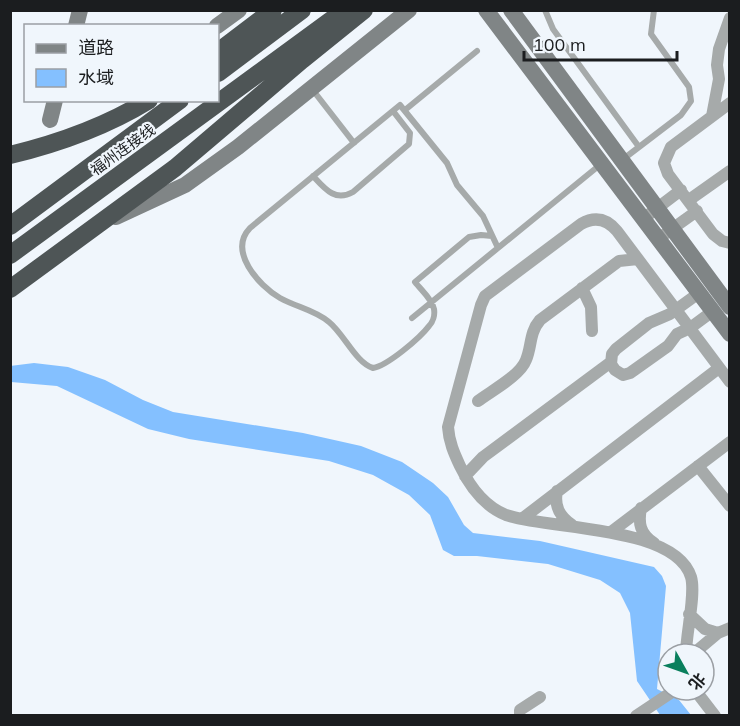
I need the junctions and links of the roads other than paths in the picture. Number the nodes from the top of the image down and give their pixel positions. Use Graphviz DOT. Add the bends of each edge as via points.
graph roads {
  1 [pos="239,10"];
  2 [pos="273,10"];
  3 [pos="302,10"];
  4 [pos="345,10"];
  5 [pos="364,10"];
  6 [pos="410,10"];
  7 [pos="486,10"];
  8 [pos="511,10"];
  9 [pos="545,10"];
  10 [pos="654,10"];
  11 [pos="729,18"];
  12 [pos="219,25"];
  13 [pos="219,51"];
  14 [pos="477,51"];
  15 [pos="219,72"];
  16 [pos="718,80"];
  17 [pos="310,88"];
  18 [pos="729,89"];
  19 [pos="54,102"];
  20 [pos="145,102"];
  21 [pos="177,102"];
  22 [pos="729,104"];
  23 [pos="405,110"];
  24 [pos="393,111"];
  25 [pos="712,116"];
  26 [pos="50,120"];
  27 [pos="354,143"];
  28 [pos="639,147"];
  29 [pos="10,155"];
  30 [pos="622,160"];
  31 [pos="601,164"];
  32 [pos="729,171"];
  33 [pos="313,176"];
  34 [pos="681,190"];
  35 [pos="693,206"];
  36 [pos="657,208"];
  37 [pos="643,219"];
  38 [pos="99,225"];
  39 [pos="10,226"];
  40 [pos="672,229"];
  41 [pos="492,236"];
  42 [pos="658,239"];
  43 [pos="625,241"];
  44 [pos="729,243"];
  45 [pos="498,248"];
  46 [pos="10,255"];
  47 [pos="638,259"];
  48 [pos="619,261"];
  49 [pos="582,288"];
  50 [pos="10,289"];
  51 [pos="699,293"];
  52 [pos="431,302"];
  53 [pos="729,307"];
  54 [pos="676,310"];
  55 [pos="712,311"];
  56 [pos="412,318"];
  57 [pos="690,328"];
  58 [pos="592,331"];
  59 [pos="729,333"];
  60 [pos="611,362"];
  61 [pos="719,368"];
  62 [pos="729,382"];
  63 [pos="478,401"];
  64 [pos="729,442"];
  65 [pos="454,452"];
  66 [pos="483,457"];
  67 [pos="698,466"];
  68 [pos="465,476"];
  69 [pos="557,491"];
  70 [pos="729,506"];
  71 [pos="641,508"];
  72 [pos="523,518"];
  73 [pos="573,526"];
  74 [pos="611,531"];
  75 [pos="664,548"];
  76 [pos="689,614"];
  77 [pos="724,630"];
  78 [pos="687,642"];
  79 [pos="708,642"];
  80 [pos="540,697"];
  81 [pos="657,702"];
  82 [pos="704,702"];
  83 [pos="520,716"];
  84 [pos="636,716"];
  85 [pos="715,716"];
  1 -- 12 [label="street"];
  2 -- 13 [label="highway"];
  3 -- 15 [label="highway"];
  4 -- 46 [label="highway, 福州连接线"];
  5 -- 38 [label="highway" via="175,168"];
  6 -- 17 [label="street"];
  7 -- 31 [label="street"];
  8 -- 30 [label="street"];
  9 -- 28 [label="lane" via="553,29"];
  10 -- 28 [label="lane" via="651,34 689,87 691,101 681,116"];
  11 -- 16 [label="street" via="719,49"];
  14 -- 23 [label="lane"];
  16 -- 18 [label="street"];
  16 -- 25 [label="street"];
  17 -- 27 [label="lane"];
  17 -- 38 [label="street" via="185,186"];
  19 -- 26 [label="street"];
  20 -- 29 [label="highway" via="92,130"];
  21 -- 39 [label="highway, 福州连接线"];
  22 -- 25 [label="street"];
  23 -- 24 [label="lane" via="400,105"];
  23 -- 41 [label="lane" via="447,163"];
  24 -- 27 [label="lane"];
  24 -- 33 [label="lane" via="410,133 409,144 353,192 343,196 331,194"];
  25 -- 34 [label="street" via="666,155 666,170"];
  27 -- 33 [label="lane"];
  28 -- 30 [label="lane"];
  30 -- 36 [label="street"];
  31 -- 37 [label="street"];
  31 -- 45 [label="lane"];
  32 -- 35 [label="street"];
  33 -- 52 [label="lane" via="245,233 243,257 258,278 277,296 330,322 361,360 374,368 430,326 434,315"];
  34 -- 35 [label="street"];
  34 -- 36 [label="street"];
  35 -- 40 [label="street"];
  35 -- 44 [label="street" via="717,238"];
  36 -- 37 [label="street"];
  36 -- 40 [label="street"];
  37 -- 42 [label="street"];
  38 -- 50 [label="highway"];
  40 -- 42 [label="street"];
  40 -- 53 [label="street"];
  41 -- 45 [label="lane"];
  41 -- 52 [label="lane" via="470,237 415,282"];
  42 -- 51 [label="street"];
  43 -- 47 [label="street"];
  43 -- 48 [label="street"];
  43 -- 65 [label="street" via="610,224 596,219 586,221 485,296 450,420"];
  45 -- 52 [label="lane"];
  47 -- 48 [label="street"];
  47 -- 54 [label="street"];
  48 -- 49 [label="street"];
  49 -- 58 [label="street" via="591,307"];
  49 -- 63 [label="street" via="540,320 531,334 522,368"];
  51 -- 54 [label="street"];
  51 -- 55 [label="street"];
  52 -- 56 [label="lane"];
  54 -- 57 [label="street"];
  54 -- 60 [label="street" via="653,320 620,345"];
  55 -- 57 [label="street"];
  55 -- 59 [label="street"];
  57 -- 60 [label="street" via="630,373 619,373"];
  57 -- 61 [label="street"];
  60 -- 66 [label="street"];
  61 -- 62 [label="street"];
  61 -- 69 [label="street"];
  64 -- 67 [label="street"];
  65 -- 66 [label="street" via="469,459"];
  65 -- 68 [label="street"];
  66 -- 68 [label="street"];
  67 -- 70 [label="street"];
  67 -- 71 [label="street"];
  68 -- 72 [label="street" via="488,504 507,515"];
  69 -- 72 [label="street"];
  69 -- 73 [label="street" via="556,507"];
  71 -- 74 [label="street"];
  71 -- 75 [label="street" via="642,532"];
  72 -- 73 [label="street"];
  73 -- 74 [label="street"];
  74 -- 75 [label="street"];
  75 -- 76 [label="street" via="679,558 692,578"];
  76 -- 77 [label="street" via="705,629"];
  76 -- 78 [label="street"];
  77 -- 79 [label="street"];
  80 -- 83 [label="street" via="520,710"];
  81 -- 84 [label="street"];
  82 -- 85 [label="street"];
}
